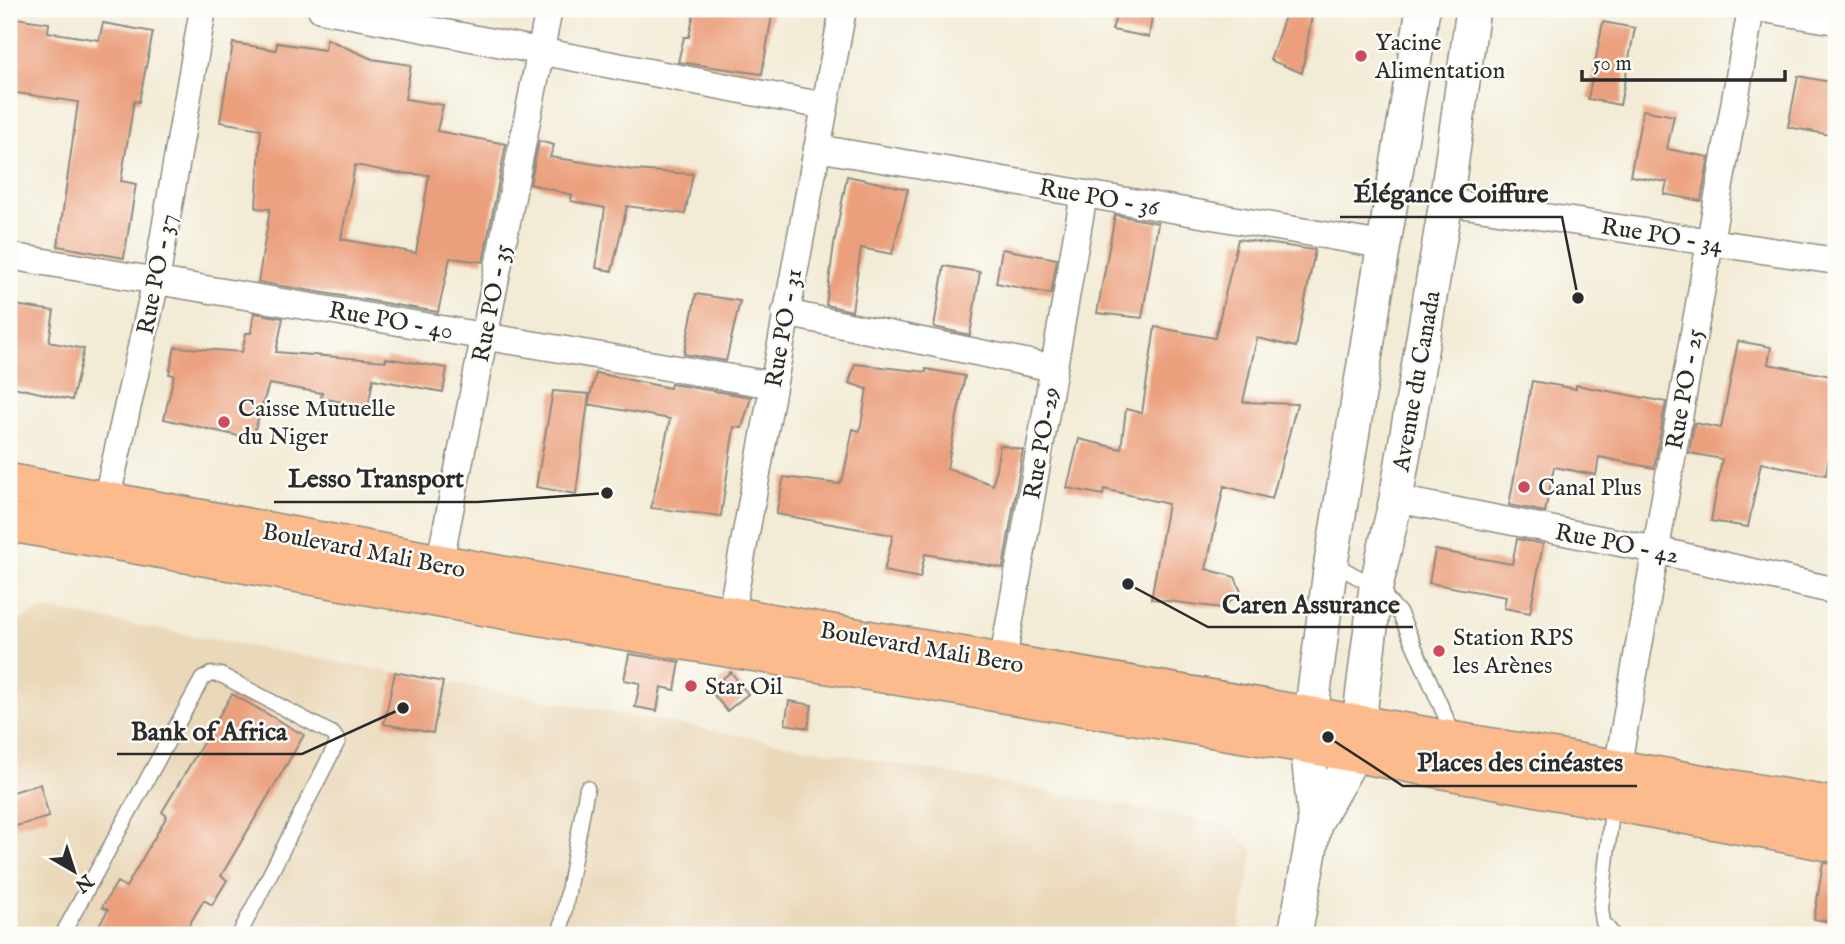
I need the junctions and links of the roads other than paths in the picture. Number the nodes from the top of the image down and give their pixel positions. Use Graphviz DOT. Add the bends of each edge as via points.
graph roads {
  1 [pos="203,9"];
  2 [pos="321,9"];
  3 [pos="549,9"];
  4 [pos="843,9"];
  5 [pos="1423,9"];
  6 [pos="1473,9"];
  7 [pos="1751,9"];
  8 [pos="1764,9"];
  9 [pos="1836,21"];
  10 [pos="540,51"];
  11 [pos="825,106"];
  12 [pos="817,148"];
  13 [pos="1084,194"];
  14 [pos="1446,202"];
  15 [pos="1710,242"];
  16 [pos="1382,245"];
  17 [pos="9,256"];
  18 [pos="1836,261"];
  19 [pos="156,281"];
  20 [pos="785,313"];
  21 [pos="484,336"];
  22 [pos="1054,368"];
  23 [pos="773,384"];
  24 [pos="9,483"];
  25 [pos="1396,499"];
  26 [pos="102,520"];
  27 [pos="9,522"];
  28 [pos="1656,550"];
  29 [pos="1331,563"];
  30 [pos="436,580"];
  31 [pos="1376,587"];
  32 [pos="1836,591"];
  33 [pos="728,631"];
  34 [pos="1000,677"];
  35 [pos="1309,729"];
  36 [pos="1357,739"];
  37 [pos="1457,742"];
  38 [pos="1615,787"];
  39 [pos="587,788"];
  40 [pos="1836,807"];
  41 [pos="1315,823"];
  42 [pos="1836,843"];
  43 [pos="62,935"];
  44 [pos="239,935"];
  45 [pos="560,935"];
  46 [pos="1295,935"];
  47 [pos="1613,935"];
  1 -- 19 [label="street, Rue PO - 37"];
  2 -- 10 [label="street"];
  3 -- 10 [label="street, Rue PO - 35"];
  4 -- 11 [label="street, Rue PO - 31"];
  5 -- 16 [label="street"];
  6 -- 14 [label="street, Avenue du Canada"];
  7 -- 15 [label="street, Rue PO - 25"];
  8 -- 9 [label="street"];
  10 -- 11 [label="street"];
  10 -- 21 [label="street, Rue PO - 35"];
  11 -- 12 [label="street, Rue PO - 31"];
  12 -- 13 [label="street, Rue PO - 36"];
  12 -- 20 [label="street, Rue PO - 31"];
  13 -- 16 [label="street, Rue PO - 36"];
  13 -- 22 [label="street, Rue PO-29"];
  14 -- 15 [label="street, Rue PO - 34"];
  14 -- 25 [label="street, Avenue du Canada"];
  15 -- 18 [label="street, Rue PO - 34"];
  15 -- 28 [label="street, Rue PO - 25"];
  16 -- 29 [label="street"];
  17 -- 19 [label="street, Rue PO - 40"];
  19 -- 21 [label="street, Rue PO - 40"];
  19 -- 26 [label="street, Rue PO - 37"];
  20 -- 22 [label="street"];
  20 -- 23 [label="street, Rue PO - 31"];
  21 -- 23 [label="street, Rue PO - 40"];
  21 -- 30 [label="street, Rue PO - 35"];
  22 -- 34 [label="street, Rue PO-29"];
  23 -- 33 [label="street, Rue PO - 31"];
  24 -- 26 [label="main road, Boulevard Mali Bero"];
  25 -- 28 [label="street, Rue PO - 42"];
  25 -- 31 [label="street, Avenue du Canada"];
  26 -- 27 [label="main road, Boulevard Mali Bero"];
  26 -- 30 [label="main road, Boulevard Mali Bero"];
  28 -- 32 [label="street, Rue PO - 42"];
  28 -- 38 [label="street, Rue PO - 25"];
  29 -- 31 [label="lane"];
  29 -- 35 [label="street"];
  30 -- 33 [label="main road, Boulevard Mali Bero"];
  31 -- 36 [label="street, Avenue du Canada"];
  31 -- 37 [label="lane" via="1412,636"];
  33 -- 34 [label="main road, Boulevard Mali Bero"];
  34 -- 35 [label="main road, Boulevard Mali Bero"];
  35 -- 36 [label="main road, Boulevard Mali Bero"];
  35 -- 41 [label="street"];
  36 -- 37 [label="main road, Boulevard Mali Bero"];
  36 -- 38 [label="main road, Boulevard Mali Bero"];
  36 -- 41 [label="street"];
  37 -- 38 [label="main road, Boulevard Mali Bero"];
  38 -- 40 [label="main road, Boulevard Mali Bero"];
  38 -- 42 [label="main road, Boulevard Mali Bero"];
  38 -- 47 [label="lane" via="1601,909 1603,922"];
  39 -- 45 [label="lane"];
  41 -- 46 [label="street"];
  43 -- 44 [label="lane" via="202,679 211,674 322,728 338,741"];
}
